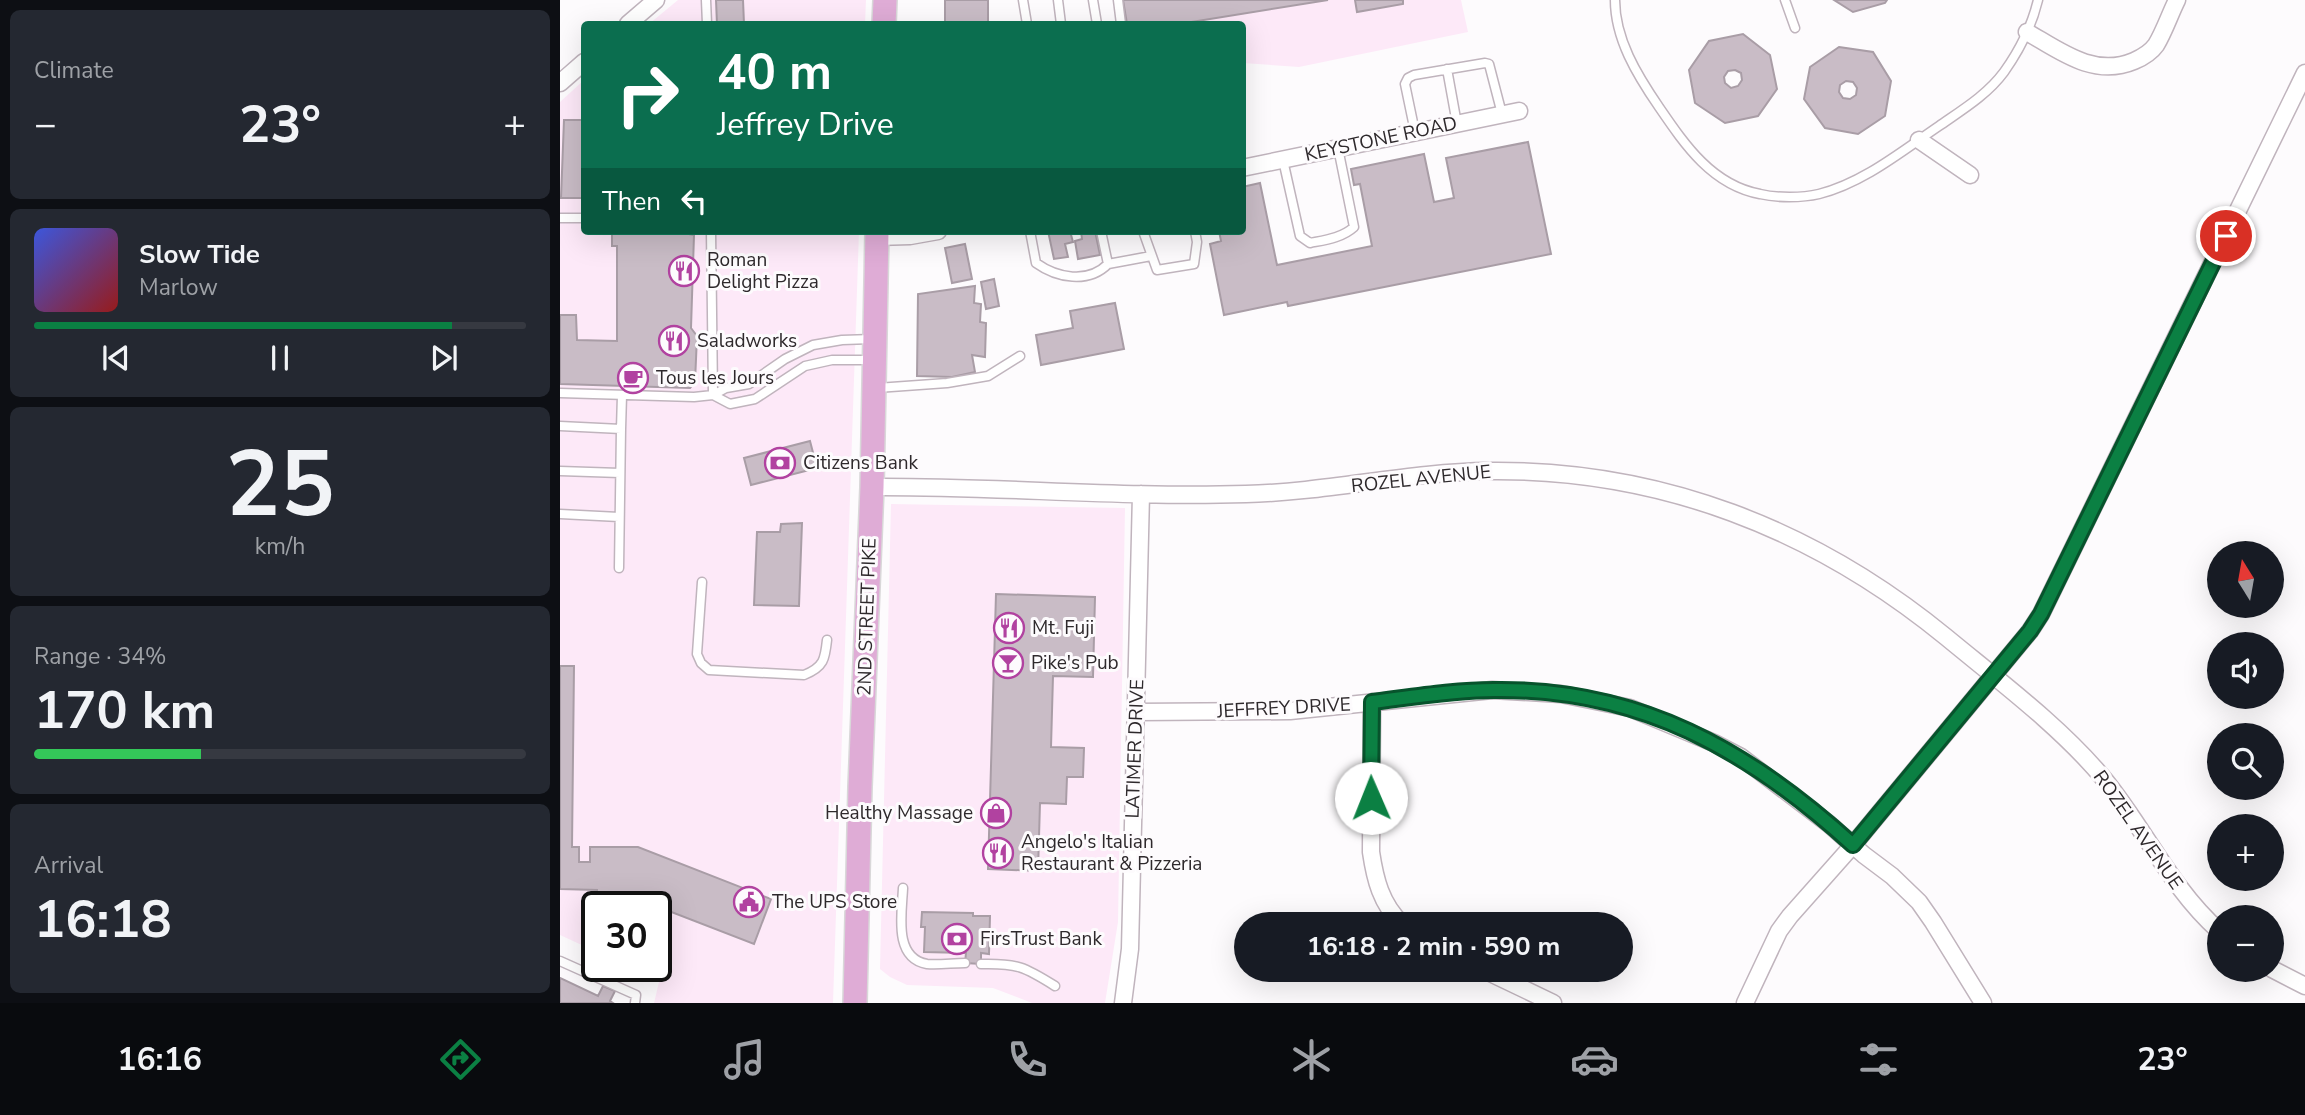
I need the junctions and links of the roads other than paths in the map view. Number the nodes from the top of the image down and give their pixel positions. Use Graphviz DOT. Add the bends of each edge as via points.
graph roads {
  1 [pos="656,0"];
  2 [pos="706,0"];
  3 [pos="885,0"];
  4 [pos="1023,0"];
  5 [pos="1058,0"];
  6 [pos="1093,0"];
  7 [pos="1118,0"];
  8 [pos="1615,0"];
  9 [pos="1785,0"];
  10 [pos="2038,0"];
  11 [pos="2177,0"];
  12 [pos="632,21"];
  13 [pos="707,21"];
  14 [pos="884,21"];
  15 [pos="1026,21"];
  16 [pos="1061,21"];
  17 [pos="1096,21"];
  18 [pos="1121,21"];
  19 [pos="1795,28"];
  20 [pos="2027,32"];
  21 [pos="581,65"];
  22 [pos="1447,69"];
  23 [pos="2305,73"];
  24 [pos="560,83"];
  25 [pos="1519,111"];
  26 [pos="1502,114"];
  27 [pos="1457,124"];
  28 [pos="1415,132"];
  29 [pos="1919,140"];
  30 [pos="1338,148"];
  31 [pos="1283,160"];
  32 [pos="1246,167"];
  33 [pos="1970,175"];
  34 [pos="560,218"];
  35 [pos="581,218"];
  36 [pos="710,235"];
  37 [pos="877,235"];
  38 [pos="894,235"];
  39 [pos="916,235"];
  40 [pos="1031,235"];
  41 [pos="1102,235"];
  42 [pos="1144,235"];
  43 [pos="1196,235"];
  44 [pos="1152,256"];
  45 [pos="1108,264"];
  46 [pos="875,350"];
  47 [pos="1020,356"];
  48 [pos="874,388"];
  49 [pos="560,393"];
  50 [pos="622,395"];
  51 [pos="713,395"];
  52 [pos="560,426"];
  53 [pos="621,429"];
  54 [pos="560,471"];
  55 [pos="620,473"];
  56 [pos="872,487"];
  57 [pos="1141,494"];
  58 [pos="560,514"];
  59 [pos="619,517"];
  60 [pos="619,568"];
  61 [pos="702,582"];
  62 [pos="827,640"];
  63 [pos="1992,676"];
  64 [pos="1372,702"];
  65 [pos="1136,712"];
  66 [pos="1853,845"];
  67 [pos="903,888"];
  68 [pos="1392,912"];
  69 [pos="2207,919"];
  70 [pos="560,961"];
  71 [pos="965,963"];
  72 [pos="981,964"];
  73 [pos="2284,975"];
  74 [pos="1509,982"];
  75 [pos="1055,986"];
  76 [pos="2305,986"];
  77 [pos="635,1003"];
  78 [pos="855,1003"];
  79 [pos="1123,1003"];
  80 [pos="1553,1003"];
  81 [pos="1745,1003"];
  82 [pos="1983,1003"];
  1 -- 12 [label="street"];
  2 -- 13 [label="lane"];
  3 -- 14 [label="main road"];
  4 -- 15 [label="lane"];
  5 -- 16 [label="lane"];
  6 -- 17 [label="lane"];
  7 -- 18 [label="lane"];
  8 -- 29 [label="lane" via="1620,37 1642,82 1691,153 1715,175 1738,187 1761,195 1818,194 1869,172"];
  9 -- 19 [label="lane"];
  10 -- 20 [label="lane"];
  11 -- 20 [label="street" via="2155,46 2122,66 2084,64"];
  20 -- 29 [label="lane" via="2004,72 1980,98"];
  21 -- 24 [label="street"];
  22 -- 26 [label="lane" via="1489,64"];
  22 -- 27 [label="lane"];
  22 -- 28 [label="lane" via="1408,78 1405,84"];
  23 -- 63 [label="street" via="2051,595 2030,631"];
  25 -- 26 [label="street, KEYSTONE ROAD"];
  26 -- 27 [label="street, KEYSTONE ROAD"];
  27 -- 28 [label="street, KEYSTONE ROAD"];
  28 -- 30 [label="street, KEYSTONE ROAD"];
  29 -- 33 [label="street"];
  30 -- 31 [label="street, KEYSTONE ROAD"];
  30 -- 31 [label="lane" via="1354,227 1324,240 1310,243 1300,236"];
  31 -- 32 [label="street, KEYSTONE ROAD"];
  34 -- 35 [label="lane"];
  36 -- 51 [label="lane"];
  37 -- 46 [label="main road, 2ND STREET PIKE"];
  38 -- 39 [label="street"];
  40 -- 45 [label="lane" via="1036,263 1048,272 1084,277"];
  41 -- 45 [label="lane"];
  42 -- 44 [label="lane"];
  43 -- 44 [label="lane" via="1194,264 1157,270"];
  44 -- 45 [label="lane"];
  46 -- 48 [label="main road, 2ND STREET PIKE"];
  46 -- 51 [label="lane" via="805,366 755,400 730,404"];
  46 -- 51 [label="lane" via="842,340 813,345 749,384"];
  47 -- 48 [label="lane" via="988,376"];
  48 -- 56 [label="main road, 2ND STREET PIKE"];
  49 -- 50 [label="lane"];
  50 -- 51 [label="lane"];
  50 -- 53 [label="lane"];
  52 -- 53 [label="lane"];
  53 -- 55 [label="lane"];
  54 -- 55 [label="lane"];
  55 -- 59 [label="lane"];
  56 -- 57 [label="street, ROZEL AVENUE"];
  56 -- 78 [label="main road, 2ND STREET PIKE"];
  57 -- 63 [label="street, ROZEL AVENUE" via="1306,491 1488,471 1584,476 1663,491 1738,514 1820,551 1909,608"];
  57 -- 65 [label="street, LATIMER DRIVE"];
  58 -- 59 [label="lane"];
  59 -- 60 [label="lane"];
  61 -- 62 [label="lane" via="697,654 709,670 804,675 825,660"];
  63 -- 66 [label="street"];
  63 -- 69 [label="street, ROZEL AVENUE" via="2084,756 2121,800 2184,895"];
  64 -- 65 [label="street, JEFFREY DRIVE" via="1290,711"];
  64 -- 66 [label="street, JEFFREY DRIVE" via="1516,690 1584,697 1630,708 1741,757"];
  64 -- 68 [label="street" via="1374,874"];
  65 -- 79 [label="street, LATIMER DRIVE" via="1130,948"];
  66 -- 81 [label="street" via="1779,931"];
  66 -- 82 [label="street, JEFFREY DRIVE" via="1919,902"];
  67 -- 71 [label="lane" via="903,947 927,964"];
  70 -- 77 [label="lane" via="636,995"];
  72 -- 75 [label="lane" via="1026,968"];
  73 -- 76 [label="street"];
  74 -- 80 [label="street"];
}
